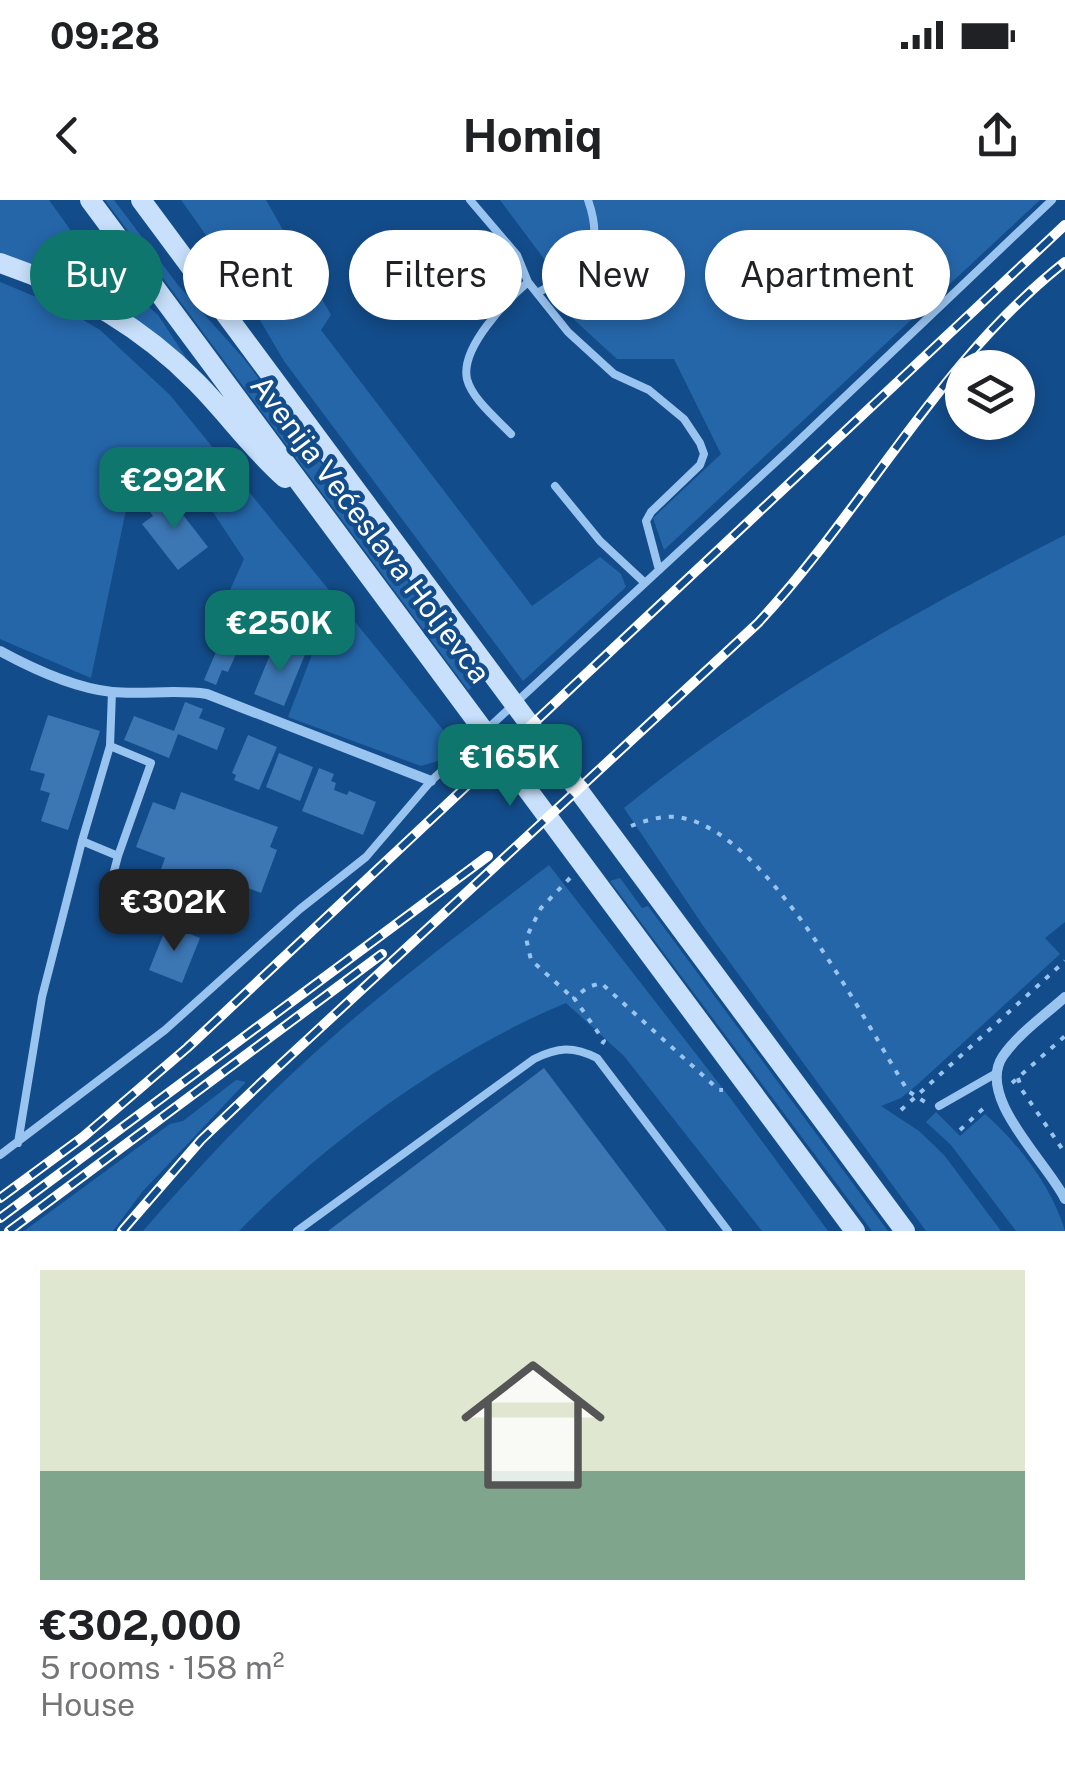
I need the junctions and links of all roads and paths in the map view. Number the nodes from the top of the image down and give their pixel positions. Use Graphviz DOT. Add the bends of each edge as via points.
graph roads {
  1 [pos="90,200"];
  2 [pos="141,200"];
  3 [pos="470,200"];
  4 [pos="588,200"];
  5 [pos="1052,200"];
  6 [pos="0,263"];
  7 [pos="528,282"];
  8 [pos="536,293"];
  9 [pos="511,434"];
  10 [pos="555,486"];
  11 [pos="314,502"];
  12 [pos="659,570"];
  13 [pos="645,583"];
  14 [pos="0,651"];
  15 [pos="112,692"];
  16 [pos="110,746"];
  17 [pos="431,781"];
  18 [pos="82,841"];
  19 [pos="747,855"];
  20 [pos="118,856"];
  21 [pos="150,930"];
  22 [pos="1065,961"];
  23 [pos="1065,997"];
  24 [pos="1065,1036"];
  25 [pos="597,1058"];
  26 [pos="995,1074"];
  27 [pos="715,1075"];
  28 [pos="914,1097"];
  29 [pos="939,1106"];
  30 [pos="901,1110"];
  31 [pos="980,1112"];
  32 [pos="960,1130"];
  33 [pos="18,1143"];
  34 [pos="1065,1153"];
  35 [pos="0,1155"];
  36 [pos="1065,1199"];
  37 [pos="298,1231"];
  38 [pos="728,1231"];
  39 [pos="855,1231"];
  40 [pos="905,1231"];
  1 -- 11 [label="main road, Avenija Većeslava Holjevca"];
  2 -- 40 [label="main road, Avenija Većeslava Holjevca"];
  3 -- 7 [label="lane" via="517,255"];
  4 -- 8 [label="lane" via="592,248 586,260"];
  5 -- 12 [label="lane"];
  6 -- 11 [label="main road" via="130,326 179,364 256,451"];
  7 -- 8 [label="lane"];
  7 -- 9 [label="lane" via="466,362 468,382"];
  8 -- 12 [label="lane" via="614,374 649,390 700,442 700,465 646,521"];
  10 -- 13 [label="lane" via="574,514"];
  11 -- 39 [label="main road, Avenija Većeslava Holjevca"];
  12 -- 13 [label="lane"];
  13 -- 17 [label="lane"];
  14 -- 15 [label="street"];
  15 -- 16 [label="lane"];
  15 -- 17 [label="street" via="207,694"];
  16 -- 18 [label="lane"];
  16 -- 20 [label="lane" via="151,763"];
  17 -- 33 [label="lane" via="366,857 165,1030"];
  18 -- 20 [label="lane"];
  18 -- 33 [label="lane" via="42,996"];
  19 -- 28 [label="path" via="781,892"];
  20 -- 21 [label="lane" via="104,910"];
  22 -- 28 [label="path"];
  23 -- 26 [label="street" via="1008,1048"];
  24 -- 34 [label="path" via="1018,1078"];
  25 -- 27 [label="path" via="604,1041 574,998 602,984 718,1090 726,1090"];
  25 -- 37 [label="lane" via="578,1048 534,1059"];
  25 -- 38 [label="lane"];
  26 -- 29 [label="lane"];
  26 -- 36 [label="street" via="998,1096"];
  28 -- 29 [label="path"];
  28 -- 30 [label="path"];
  31 -- 32 [label="path"];
  33 -- 35 [label="lane"];
}
